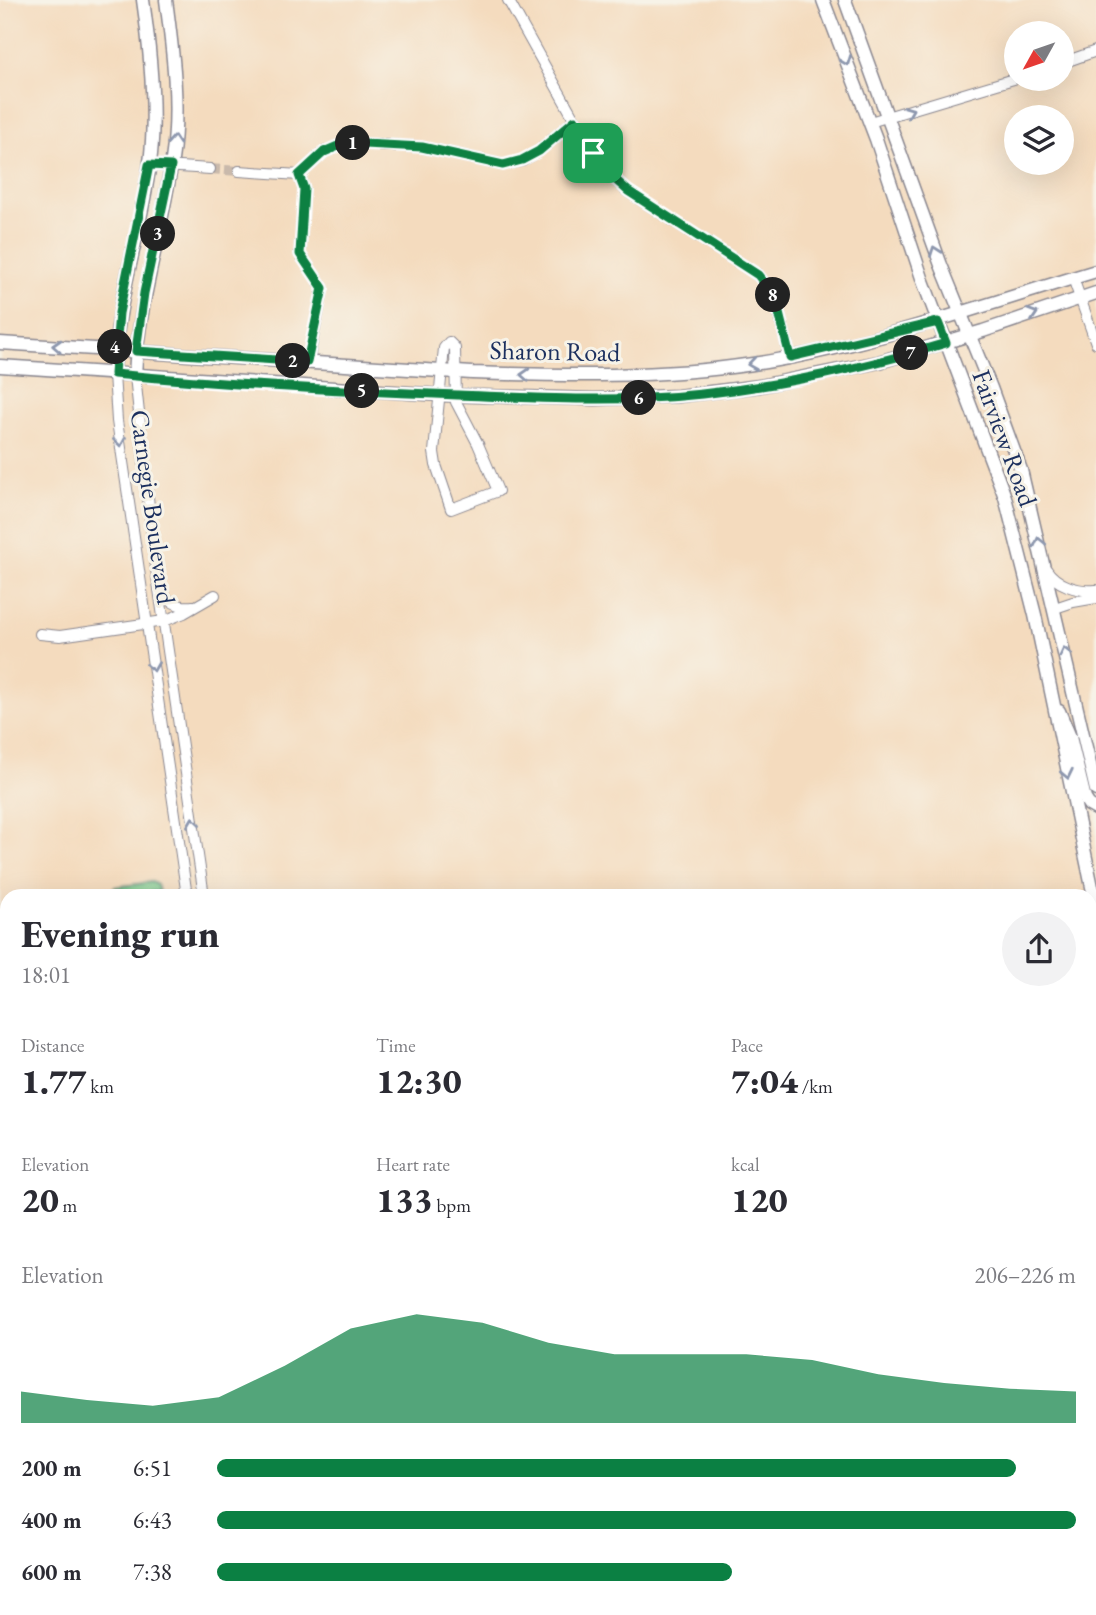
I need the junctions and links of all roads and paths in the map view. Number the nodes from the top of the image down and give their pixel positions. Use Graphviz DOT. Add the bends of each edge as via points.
graph roads {
  1 [pos="142,0"];
  2 [pos="166,0"];
  3 [pos="508,0"];
  4 [pos="823,0"];
  5 [pos="845,0"];
  6 [pos="1096,51"];
  7 [pos="1074,59"];
  8 [pos="1004,82"];
  9 [pos="887,117"];
  10 [pos="575,120"];
  11 [pos="870,122"];
  12 [pos="149,165"];
  13 [pos="171,166"];
  14 [pos="211,169"];
  15 [pos="239,171"];
  16 [pos="299,175"];
  17 [pos="1096,271"];
  18 [pos="1073,278"];
  19 [pos="1096,293"];
  20 [pos="1080,298"];
  21 [pos="961,314"];
  22 [pos="938,322"];
  23 [pos="970,335"];
  24 [pos="0,343"];
  25 [pos="946,343"];
  26 [pos="1096,343"];
  27 [pos="115,350"];
  28 [pos="136,351"];
  29 [pos="790,357"];
  30 [pos="307,362"];
  31 [pos="0,366"];
  32 [pos="449,371"];
  33 [pos="114,374"];
  34 [pos="135,376"];
  35 [pos="441,394"];
  36 [pos="455,395"];
  37 [pos="1046,569"];
  38 [pos="159,588"];
  39 [pos="1096,590"];
  40 [pos="215,595"];
  41 [pos="1096,598"];
  42 [pos="200,602"];
  43 [pos="1055,608"];
  44 [pos="164,621"];
  45 [pos="147,623"];
  46 [pos="40,634"];
  47 [pos="1052,699"];
  48 [pos="1096,790"];
  49 [pos="1096,809"];
  50 [pos="186,889"];
  51 [pos="203,889"];
  52 [pos="1092,889"];
  1 -- 12 [label="main road, Carnegie Boulevard" via="152,108"];
  13 -- 2 [label="main road, Carnegie Boulevard, one-way" via="175,102"];
  3 -- 10 [label="street"];
  4 -- 11 [label="main road, Fairview Road, one-way"];
  5 -- 9 [label="main road, Fairview Road"];
  6 -- 7 [label="street"];
  9 -- 8 [label="street, one-way"];
  9 -- 11 [label="street"];
  21 -- 9 [label="main road, Fairview Road, one-way"];
  10 -- 16 [label="street" via="539,151 503,165 422,147 345,143 324,152"];
  10 -- 29 [label="street" via="607,172 628,191 758,275 775,297"];
  11 -- 22 [label="main road, Fairview Road"];
  12 -- 13 [label="street"];
  12 -- 27 [label="main road, Carnegie Boulevard"];
  13 -- 14 [label="street"];
  13 -- 28 [label="main road, Carnegie Boulevard"];
  15 -- 16 [label="street"];
  16 -- 30 [label="street" via="304,189 300,254 323,288"];
  17 -- 18 [label="main road, Sharon Road"];
  18 -- 20 [label="street"];
  18 -- 21 [label="main road, Sharon Road"];
  19 -- 20 [label="main road, Sharon Road"];
  23 -- 20 [label="main road, Sharon Road, one-way"];
  20 -- 26 [label="street"];
  21 -- 22 [label="main road, Sharon Road"];
  21 -- 23 [label="main road, Fairview Road"];
  22 -- 25 [label="main road, Fairview Road"];
  22 -- 29 [label="main road, Sharon Road"];
  23 -- 25 [label="main road, Sharon Road"];
  37 -- 23 [label="main road, Fairview Road, one-way" via="1021,470"];
  27 -- 24 [label="main road, Sharon Road, one-way"];
  25 -- 36 [label="main road, Sharon Road" via="832,372 704,394 613,399"];
  25 -- 47 [label="main road, Fairview Road" via="1005,497"];
  27 -- 28 [label="main road, Sharon Road"];
  27 -- 33 [label="main road, Carnegie Boulevard"];
  28 -- 30 [label="main road, Sharon Road"];
  28 -- 34 [label="main road, Carnegie Boulevard"];
  29 -- 32 [label="main road, Sharon Road, one-way" via="632,375"];
  30 -- 32 [label="main road, Sharon Road"];
  31 -- 33 [label="main road, Sharon Road"];
  32 -- 35 [label="street"];
  32 -- 36 [label="street"];
  33 -- 34 [label="main road, Sharon Road"];
  33 -- 45 [label="street, Carnegie Boulevard, one-way"];
  34 -- 35 [label="main road, Sharon Road"];
  34 -- 38 [label="street, Carnegie Boulevard"];
  35 -- 36 [label="main road, Sharon Road"];
  35 -- 36 [label="street" via="434,452 452,509 498,491"];
  37 -- 39 [label="street" via="1065,585"];
  37 -- 43 [label="main road, Fairview Road"];
  38 -- 42 [label="street" via="177,604 192,607"];
  38 -- 44 [label="street, Carnegie Boulevard"];
  40 -- 42 [label="street"];
  41 -- 43 [label="street"];
  42 -- 44 [label="street"];
  48 -- 43 [label="main road, Fairview Road, one-way"];
  44 -- 45 [label="street"];
  51 -- 44 [label="street, Carnegie Boulevard, one-way"];
  45 -- 46 [label="street"];
  45 -- 50 [label="street, Carnegie Boulevard, one-way"];
  47 -- 49 [label="main road" via="1070,737 1085,799"];
  47 -- 52 [label="main road, Fairview Road, one-way"];
}
